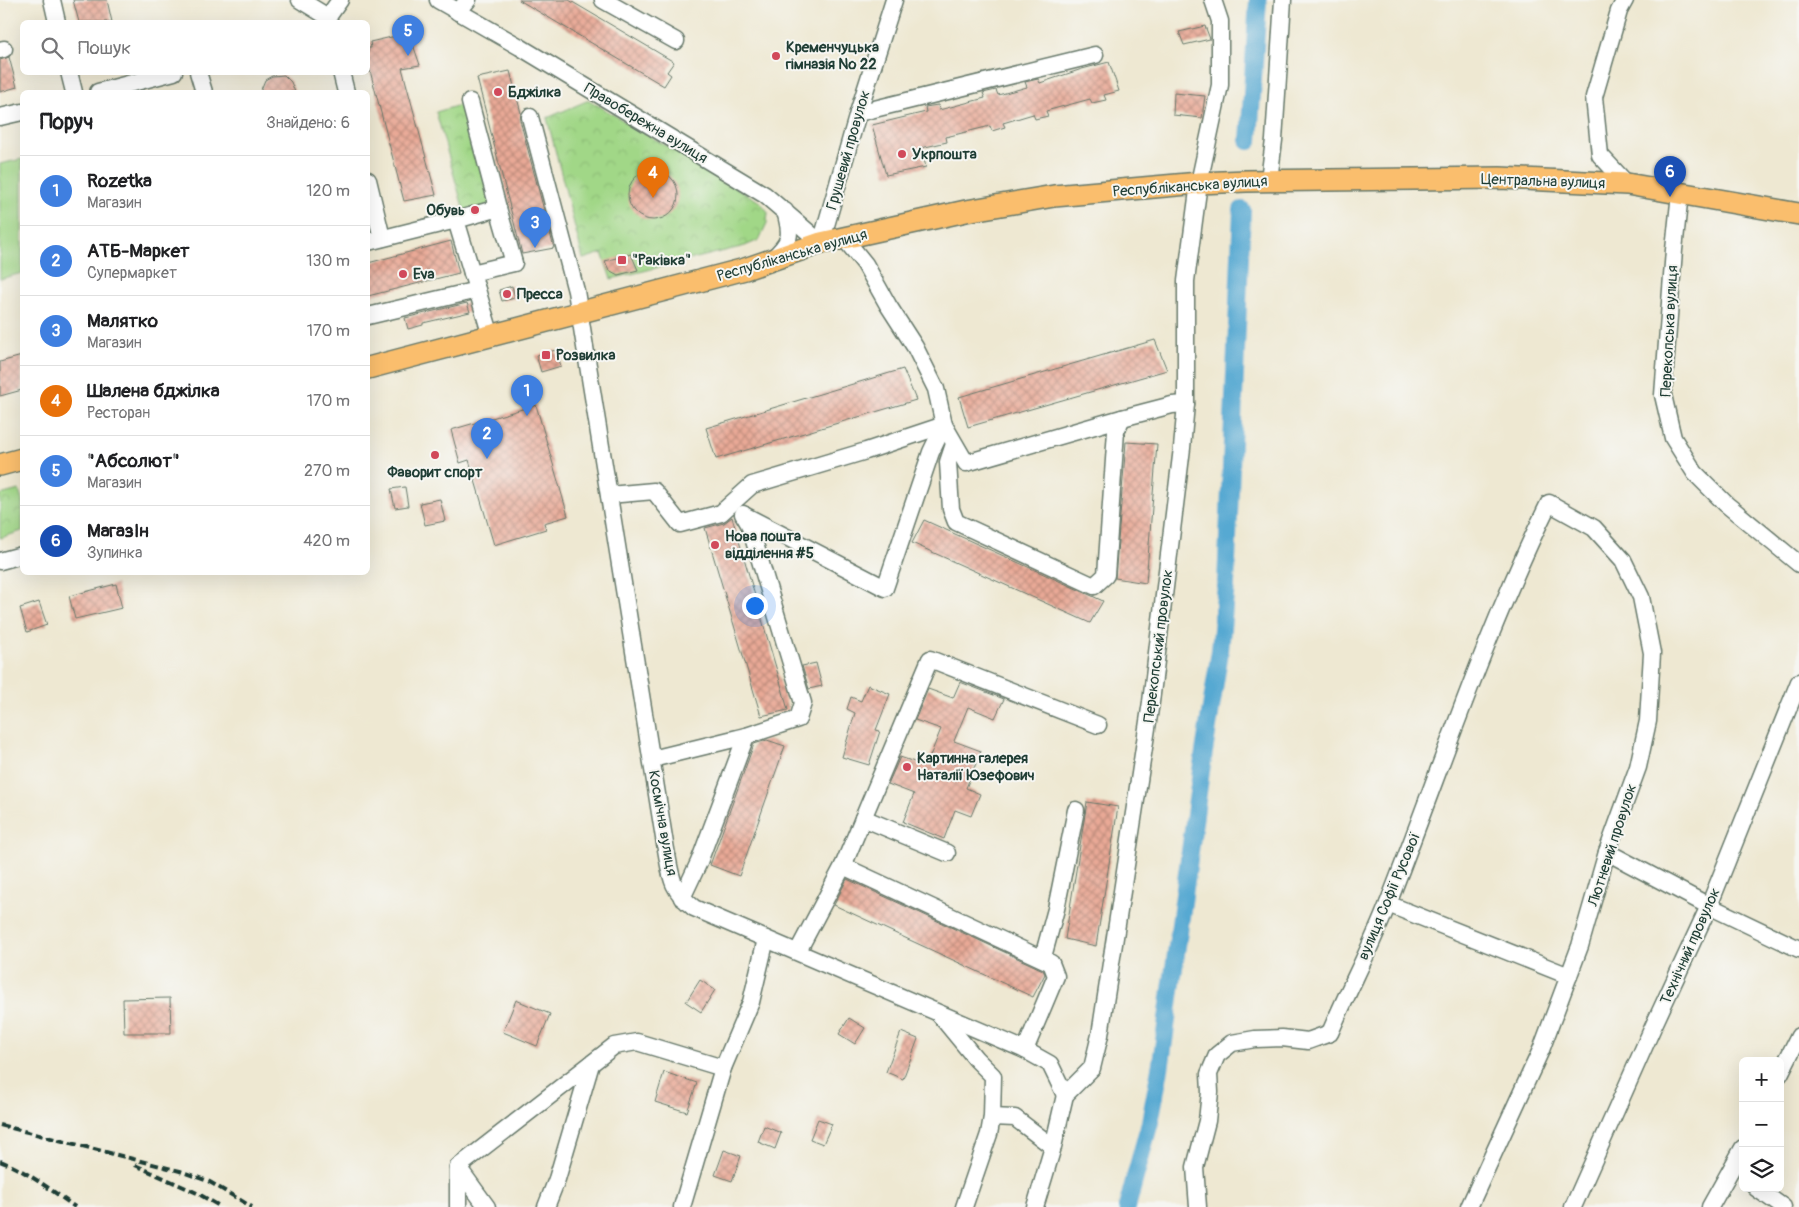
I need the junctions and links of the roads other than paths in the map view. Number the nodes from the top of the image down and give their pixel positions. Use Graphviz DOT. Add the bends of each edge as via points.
graph roads {
  1 [pos="52,0"];
  2 [pos="300,0"];
  3 [pos="340,0"];
  4 [pos="438,0"];
  5 [pos="603,0"];
  6 [pos="894,0"];
  7 [pos="1213,0"];
  8 [pos="1283,0"];
  9 [pos="1625,0"];
  10 [pos="463,6"];
  11 [pos="57,20"];
  12 [pos="328,20"];
  13 [pos="676,42"];
  14 [pos="1094,55"];
  15 [pos="70,75"];
  16 [pos="167,75"];
  17 [pos="199,75"];
  18 [pos="342,75"];
  19 [pos="137,88"];
  20 [pos="74,90"];
  21 [pos="118,90"];
  22 [pos="203,90"];
  23 [pos="346,90"];
  24 [pos="470,102"];
  25 [pos="20,112"];
  26 [pos="858,113"];
  27 [pos="0,117"];
  28 [pos="530,117"];
  29 [pos="1276,180"];
  30 [pos="1198,183"];
  31 [pos="1626,184"];
  32 [pos="1680,194"];
  33 [pos="370,197"];
  34 [pos="498,208"];
  35 [pos="785,212"];
  36 [pos="1799,214"];
  37 [pos="456,220"];
  38 [pos="844,238"];
  39 [pos="375,240"];
  40 [pos="821,243"];
  41 [pos="770,260"];
  42 [pos="472,273"];
  43 [pos="477,290"];
  44 [pos="579,313"];
  45 [pos="370,316"];
  46 [pos="491,336"];
  47 [pos="370,367"];
  48 [pos="1186,404"];
  49 [pos="1122,418"];
  50 [pos="944,425"];
  51 [pos="954,444"];
  52 [pos="20,460"];
  53 [pos="0,465"];
  54 [pos="609,495"];
  55 [pos="1549,503"];
  56 [pos="740,508"];
  57 [pos="20,556"];
  58 [pos="0,561"];
  59 [pos="1799,564"];
  60 [pos="1799,682"];
  61 [pos="1098,725"];
  62 [pos="746,736"];
  63 [pos="652,759"];
  64 [pos="1076,810"];
  65 [pos="863,818"];
  66 [pos="1606,852"];
  67 [pos="947,853"];
  68 [pos="843,866"];
  69 [pos="682,898"];
  70 [pos="1388,904"];
  71 [pos="1709,906"];
  72 [pos="766,939"];
  73 [pos="1799,949"];
  74 [pos="798,951"];
  75 [pos="1043,958"];
  76 [pos="1569,976"];
  77 [pos="937,1012"];
  78 [pos="1799,1036"];
  79 [pos="1025,1050"];
  80 [pos="590,1064"];
  81 [pos="1784,1066"];
  82 [pos="723,1068"];
  83 [pos="1066,1095"];
  84 [pos="992,1117"];
  85 [pos="1053,1147"];
  86 [pos="458,1166"];
  87 [pos="1737,1175"];
  88 [pos="1762,1192"];
  89 [pos="458,1207"];
  90 [pos="487,1207"];
  91 [pos="546,1207"];
  92 [pos="682,1207"];
  93 [pos="964,1207"];
  94 [pos="1035,1207"];
  95 [pos="1198,1207"];
  96 [pos="1469,1207"];
  97 [pos="1573,1207"];
  98 [pos="1710,1207"];
  99 [pos="1783,1207"];
  1 -- 11 [label="street"];
  2 -- 12 [label="street"];
  3 -- 12 [label="street"];
  4 -- 10 [label="street, Правобережна вулиця"];
  5 -- 13 [label="street"];
  6 -- 26 [label="street, Грушевий провулок"];
  7 -- 30 [label="street, Перекопський провулок" via="1220,21 1220,85"];
  8 -- 29 [label="street" via="1274,140"];
  9 -- 31 [label="street" via="1594,97 1600,155"];
  10 -- 35 [label="street, Правобережна вулиця" via="520,47 765,195"];
  14 -- 26 [label="street"];
  15 -- 20 [label="street"];
  16 -- 19 [label="street"];
  17 -- 22 [label="street"];
  18 -- 23 [label="street"];
  19 -- 21 [label="street"];
  24 -- 34 [label="street"];
  25 -- 27 [label="street"];
  26 -- 40 [label="street, Грушевий провулок"];
  28 -- 44 [label="street, Космічна вулиця"];
  29 -- 30 [label="main road, Республіканська вулиця"];
  29 -- 31 [label="main road, Центральна вулиця" via="1500,178"];
  30 -- 38 [label="main road, Республіканська вулиця" via="1054,196 966,211"];
  30 -- 48 [label="street, Перекопський провулок" via="1186,281"];
  31 -- 32 [label="main road, Центральна вулиця"];
  32 -- 36 [label="main road, Центральна вулиця"];
  32 -- 59 [label="street, Перекопська вулиця" via="1663,395 1673,438 1695,473 1726,504"];
  33 -- 39 [label="street"];
  34 -- 37 [label="street"];
  34 -- 42 [label="street" via="514,263"];
  35 -- 40 [label="street, Правобережна вулиця"];
  35 -- 41 [label="street" via="790,230 785,247"];
  37 -- 39 [label="street"];
  37 -- 42 [label="street"];
  38 -- 40 [label="main road, Республіканська вулиця"];
  38 -- 50 [label="street" via="865,264 915,348 936,388"];
  40 -- 41 [label="main road, Республіканська вулиця"];
  41 -- 44 [label="main road, Республіканська вулиця"];
  42 -- 43 [label="street"];
  43 -- 45 [label="street"];
  43 -- 46 [label="street"];
  44 -- 46 [label="main road, Республіканська вулиця"];
  44 -- 54 [label="street, Космічна вулиця"];
  46 -- 47 [label="main road, Республіканська вулиця"];
  48 -- 49 [label="street"];
  48 -- 83 [label="street, Перекопський провулок" via="1151,702 1100,1035 1092,1068"];
  49 -- 51 [label="street" via="966,463"];
  49 -- 51 [label="street" via="1116,431 1106,575 1094,586 956,522 951,508 948,470"];
  50 -- 51 [label="street"];
  50 -- 56 [label="street" via="752,485"];
  50 -- 56 [label="street" via="931,452 884,588"];
  52 -- 53 [label="main road"];
  54 -- 56 [label="street" via="654,491 680,524"];
  54 -- 63 [label="street, Космічна вулиця"];
  55 -- 66 [label="street, Лютневий провулок" via="1594,528 1623,560 1641,597 1652,653 1648,721 1638,768"];
  55 -- 70 [label="street, вулиця Софії Русової" via="1526,550 1478,669"];
  56 -- 62 [label="street" via="749,524 803,703 798,719"];
  57 -- 58 [label="street"];
  60 -- 71 [label="street, Технічний провулок"];
  61 -- 65 [label="street" via="930,659"];
  62 -- 63 [label="street"];
  62 -- 69 [label="street" via="699,862"];
  63 -- 69 [label="street, Космічна вулиця" via="673,883"];
  64 -- 75 [label="street"];
  65 -- 67 [label="street"];
  65 -- 68 [label="street"];
  66 -- 71 [label="street"];
  66 -- 76 [label="street, Лютневий провулок"];
  68 -- 74 [label="street"];
  68 -- 75 [label="street"];
  69 -- 72 [label="street" via="694,908"];
  70 -- 76 [label="street"];
  70 -- 95 [label="street, вулиця Софії Русової" via="1330,1033 1308,1041 1282,1038 1232,1043 1217,1055 1210,1074 1207,1121 1195,1166"];
  71 -- 73 [label="street"];
  71 -- 97 [label="street, Технічний провулок"];
  72 -- 74 [label="street"];
  72 -- 82 [label="street" via="751,1002"];
  74 -- 77 [label="street"];
  75 -- 79 [label="street" via="1051,963 1056,976"];
  76 -- 96 [label="street, Лютневий провулок" via="1540,1050"];
  77 -- 79 [label="street"];
  77 -- 84 [label="street" via="993,1076"];
  78 -- 81 [label="street"];
  79 -- 83 [label="street" via="1050,1064"];
  80 -- 82 [label="street" via="614,1046 637,1042"];
  80 -- 86 [label="street"];
  80 -- 91 [label="street"];
  82 -- 92 [label="street"];
  83 -- 85 [label="street"];
  84 -- 85 [label="street" via="1015,1118"];
  84 -- 93 [label="street"];
  85 -- 94 [label="street"];
  86 -- 89 [label="street"];
  86 -- 90 [label="street"];
  87 -- 98 [label="street"];
  88 -- 99 [label="street"];
}
